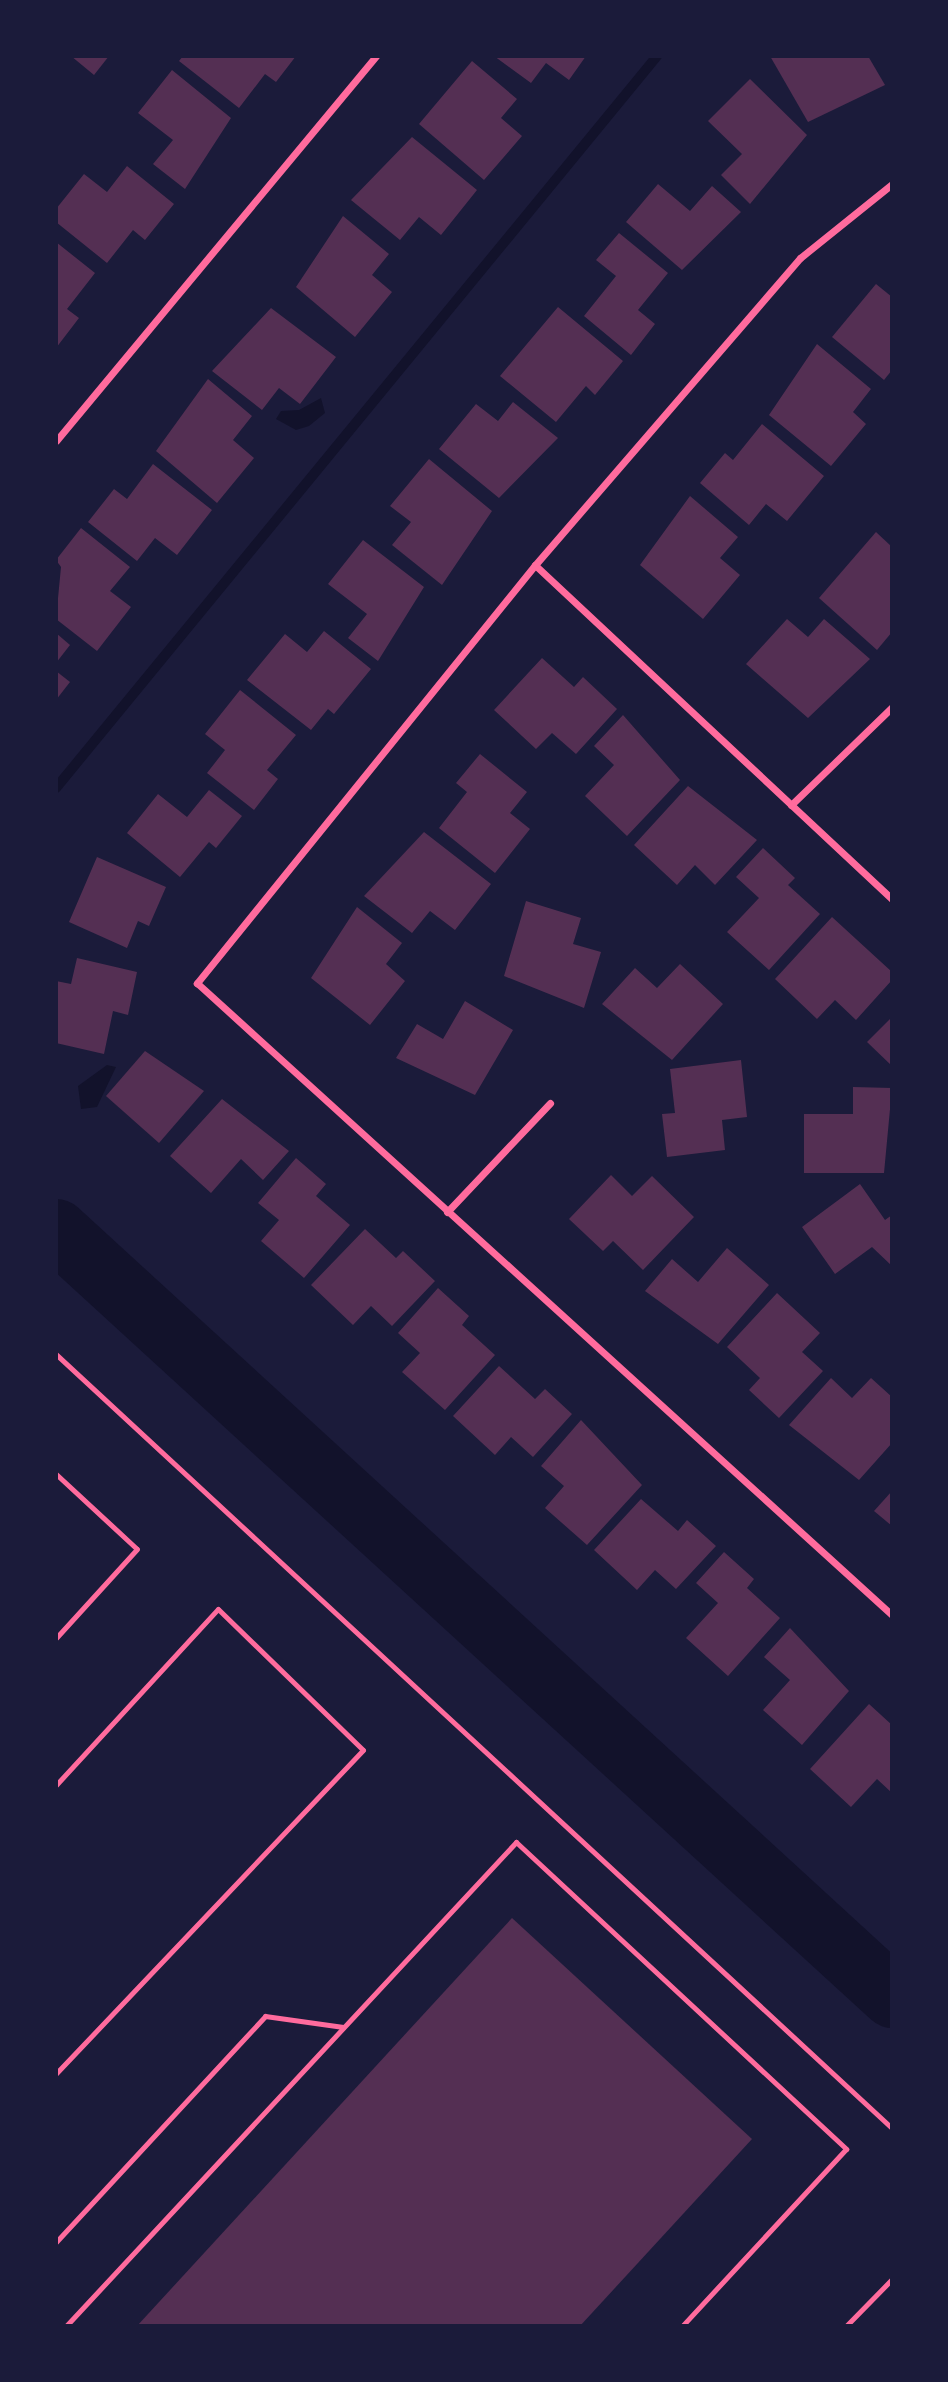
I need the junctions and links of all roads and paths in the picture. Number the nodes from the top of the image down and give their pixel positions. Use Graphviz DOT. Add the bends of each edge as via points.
graph roads {
  1 [pos="376,56"];
  2 [pos="892,184"];
  3 [pos="56,441"];
  4 [pos="535,565"];
  5 [pos="892,707"];
  6 [pos="791,805"];
  7 [pos="892,899"];
  8 [pos="550,1103"];
  9 [pos="447,1212"];
  10 [pos="56,1354"];
  11 [pos="56,1474"];
  12 [pos="892,1615"];
  13 [pos="56,1637"];
  14 [pos="56,1785"];
  15 [pos="343,2027"];
  16 [pos="56,2074"];
  17 [pos="892,2128"];
  18 [pos="56,2242"];
  19 [pos="892,2279"];
  20 [pos="66,2326"];
  21 [pos="682,2326"];
  22 [pos="846,2326"];
  1 -- 3 [label="street"];
  2 -- 4 [label="street" via="800,258"];
  4 -- 6 [label="street"];
  4 -- 9 [label="street" via="197,983"];
  5 -- 6 [label="street"];
  6 -- 7 [label="street"];
  8 -- 9 [label="street"];
  9 -- 12 [label="street"];
  10 -- 17 [label="path"];
  11 -- 13 [label="lane" via="137,1549"];
  14 -- 16 [label="lane" via="218,1609 363,1750"];
  15 -- 18 [label="lane" via="265,2016"];
  15 -- 20 [label="lane"];
  15 -- 21 [label="lane" via="516,1842 846,2149"];
  19 -- 22 [label="lane"];
}
